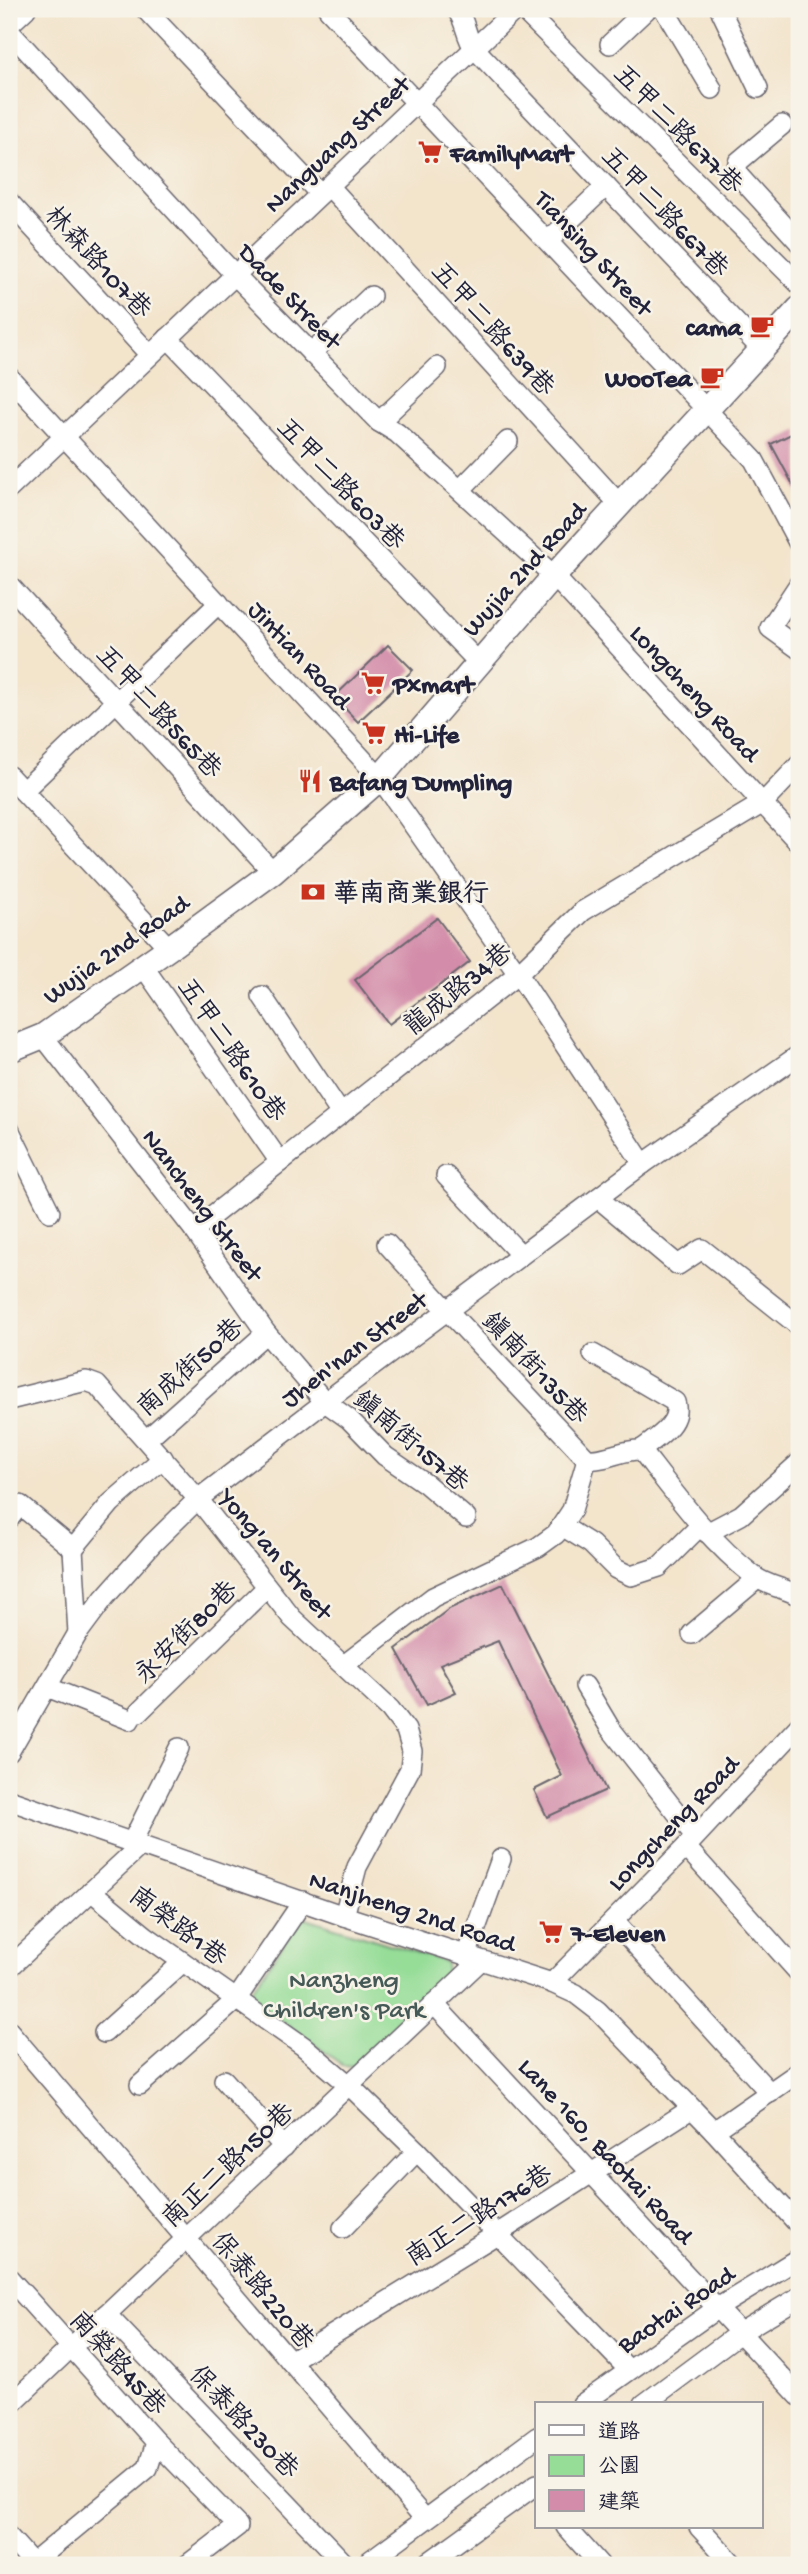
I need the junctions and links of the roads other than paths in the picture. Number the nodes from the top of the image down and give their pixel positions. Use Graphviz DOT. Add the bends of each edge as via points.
graph roads {
  1 [pos="26,9"];
  2 [pos="145,9"];
  3 [pos="328,9"];
  4 [pos="456,9"];
  5 [pos="516,9"];
  6 [pos="522,9"];
  7 [pos="648,9"];
  8 [pos="664,9"];
  9 [pos="720,9"];
  10 [pos="9,24"];
  11 [pos="9,31"];
  12 [pos="610,44"];
  13 [pos="474,48"];
  14 [pos="758,88"];
  15 [pos="712,89"];
  16 [pos="417,102"];
  17 [pos="782,125"];
  18 [pos="606,186"];
  19 [pos="325,190"];
  20 [pos="9,202"];
  21 [pos="548,241"];
  22 [pos="799,242"];
  23 [pos="235,275"];
  24 [pos="799,284"];
  25 [pos="371,296"];
  26 [pos="799,309"];
  27 [pos="168,338"];
  28 [pos="762,350"];
  29 [pos="311,354"];
  30 [pos="150,355"];
  31 [pos="437,367"];
  32 [pos="9,377"];
  33 [pos="708,409"];
  34 [pos="379,422"];
  35 [pos="65,436"];
  36 [pos="508,441"];
  37 [pos="9,489"];
  38 [pos="460,490"];
  39 [pos="620,505"];
  40 [pos="799,544"];
  41 [pos="554,576"];
  42 [pos="799,584"];
  43 [pos="9,585"];
  44 [pos="219,603"];
  45 [pos="799,649"];
  46 [pos="479,663"];
  47 [pos="116,702"];
  48 [pos="799,765"];
  49 [pos="9,776"];
  50 [pos="380,778"];
  51 [pos="23,791"];
  52 [pos="763,803"];
  53 [pos="799,843"];
  54 [pos="273,872"];
  55 [pos="169,948"];
  56 [pos="143,966"];
  57 [pos="518,974"];
  58 [pos="262,996"];
  59 [pos="43,1036"];
  60 [pos="10,1046"];
  61 [pos="799,1055"];
  62 [pos="341,1114"];
  63 [pos="9,1129"];
  64 [pos="280,1162"];
  65 [pos="643,1164"];
  66 [pos="446,1176"];
  67 [pos="598,1198"];
  68 [pos="50,1212"];
  69 [pos="194,1230"];
  70 [pos="387,1244"];
  71 [pos="522,1255"];
  72 [pos="446,1310"];
  73 [pos="799,1326"];
  74 [pos="266,1333"];
  75 [pos="593,1354"];
  76 [pos="9,1400"];
  77 [pos="324,1402"];
  78 [pos="147,1439"];
  79 [pos="641,1450"];
  80 [pos="163,1458"];
  81 [pos="587,1459"];
  82 [pos="799,1463"];
  83 [pos="198,1499"];
  84 [pos="466,1518"];
  85 [pos="9,1519"];
  86 [pos="562,1526"];
  87 [pos="704,1529"];
  88 [pos="73,1549"];
  89 [pos="757,1579"];
  90 [pos="267,1587"];
  91 [pos="799,1596"];
  92 [pos="78,1633"];
  93 [pos="692,1634"];
  94 [pos="344,1665"];
  95 [pos="585,1686"];
  96 [pos="47,1687"];
  97 [pos="799,1726"];
  98 [pos="179,1748"];
  99 [pos="9,1752"];
  100 [pos="9,1800"];
  101 [pos="691,1841"];
  102 [pos="137,1843"];
  103 [pos="500,1859"];
  104 [pos="91,1891"];
  105 [pos="303,1901"];
  106 [pos="344,1916"];
  107 [pos="614,1920"];
  108 [pos="473,1958"];
  109 [pos="183,1962"];
  110 [pos="9,1968"];
  111 [pos="799,1973"];
  112 [pos="552,1983"];
  113 [pos="236,2000"];
  114 [pos="434,2004"];
  115 [pos="9,2031"];
  116 [pos="104,2033"];
  117 [pos="799,2072"];
  118 [pos="224,2080"];
  119 [pos="140,2085"];
  120 [pos="349,2085"];
  121 [pos="770,2093"];
  122 [pos="691,2109"];
  123 [pos="714,2131"];
  124 [pos="284,2147"];
  125 [pos="417,2151"];
  126 [pos="593,2173"];
  127 [pos="799,2225"];
  128 [pos="343,2228"];
  129 [pos="497,2234"];
  130 [pos="186,2239"];
  131 [pos="799,2258"];
  132 [pos="9,2278"];
  133 [pos="799,2297"];
  134 [pos="719,2307"];
  135 [pos="106,2314"];
  136 [pos="741,2332"];
  137 [pos="71,2347"];
  138 [pos="290,2361"];
  139 [pos="629,2370"];
  140 [pos="799,2396"];
  141 [pos="585,2402"];
  142 [pos="648,2402"];
  143 [pos="9,2406"];
  144 [pos="535,2438"];
  145 [pos="156,2442"];
  146 [pos="535,2488"];
  147 [pos="425,2519"];
  148 [pos="567,2528"];
  149 [pos="700,2528"];
  150 [pos="9,2537"];
  151 [pos="33,2564"];
  152 [pos="187,2565"];
  153 [pos="346,2565"];
  154 [pos="364,2565"];
  155 [pos="425,2565"];
  156 [pos="600,2565"];
  157 [pos="734,2565"];
  1 -- 10 [label="street"];
  2 -- 19 [label="street, 五甲二路639巷"];
  3 -- 16 [label="street, Tiansing Street"];
  4 -- 13 [label="street"];
  5 -- 13 [label="street, Nanguang Street"];
  6 -- 24 [label="street, 五甲二路677巷"];
  7 -- 12 [label="street"];
  8 -- 15 [label="street"];
  9 -- 14 [label="street"];
  11 -- 23 [label="street, Dade Street"];
  13 -- 16 [label="street, Nanguang Street"];
  13 -- 18 [label="street, 五甲二路667巷"];
  16 -- 19 [label="street, Nanguang Street"];
  16 -- 21 [label="street, Tiansing Street"];
  17 -- 22 [label="street" via="738,162 737,168 739,176"];
  18 -- 21 [label="street"];
  18 -- 28 [label="street, 五甲二路667巷"];
  19 -- 23 [label="street, Nanguang Street"];
  19 -- 39 [label="street, 五甲二路639巷"];
  20 -- 30 [label="street, 林森路107巷"];
  21 -- 33 [label="street, Tiansing Street"];
  23 -- 27 [label="street, Nanguang Street"];
  23 -- 29 [label="street, Dade Street"];
  25 -- 29 [label="street"];
  26 -- 28 [label="main road, Wujia 2nd Road"];
  27 -- 30 [label="street, Nanguang Street"];
  27 -- 46 [label="street, 五甲二路603巷"];
  28 -- 33 [label="main road, Wujia 2nd Road"];
  29 -- 34 [label="street, Dade Street"];
  30 -- 35 [label="street, Nanguang Street"];
  31 -- 34 [label="street"];
  32 -- 35 [label="street, Jintian Road"];
  33 -- 39 [label="main road, Wujia 2nd Road"];
  33 -- 40 [label="street, Tiansing Street" via="761,470"];
  34 -- 38 [label="street, Dade Street"];
  35 -- 37 [label="street, Nanguang Street"];
  35 -- 44 [label="street, Jintian Road"];
  36 -- 38 [label="street"];
  38 -- 41 [label="street, Dade Street"];
  39 -- 41 [label="main road, Wujia 2nd Road"];
  41 -- 46 [label="main road, Wujia 2nd Road"];
  41 -- 52 [label="street, Longcheng Road"];
  42 -- 45 [label="street" via="770,628"];
  43 -- 47 [label="street, 五甲二路565巷"];
  44 -- 47 [label="street"];
  44 -- 50 [label="street, Jintian Road"];
  46 -- 50 [label="main road, Wujia 2nd Road"];
  47 -- 51 [label="street"];
  47 -- 54 [label="street, 五甲二路565巷"];
  48 -- 52 [label="street, 龍成路34巷"];
  49 -- 51 [label="street"];
  50 -- 54 [label="main road, Wujia 2nd Road"];
  50 -- 57 [label="street, Jintian Road"];
  51 -- 55 [label="street"];
  52 -- 53 [label="street, Longcheng Road"];
  52 -- 57 [label="street, 龍成路34巷" via="583,911"];
  54 -- 55 [label="main road, Wujia 2nd Road"];
  55 -- 56 [label="main road, Wujia 2nd Road"];
  56 -- 59 [label="main road, Wujia 2nd Road"];
  56 -- 64 [label="street, 五甲二路610巷"];
  57 -- 62 [label="street, 龍成路34巷"];
  57 -- 65 [label="street, Jintian Road"];
  58 -- 62 [label="street"];
  59 -- 60 [label="main road, Wujia 2nd Road"];
  59 -- 69 [label="street, Nancheng Street"];
  61 -- 65 [label="street, Jhen'nan Street"];
  62 -- 64 [label="street, 龍成路34巷"];
  63 -- 68 [label="street"];
  64 -- 69 [label="street, 龍成路34巷"];
  65 -- 67 [label="street, Jhen'nan Street"];
  66 -- 71 [label="street"];
  67 -- 71 [label="street, Jhen'nan Street"];
  67 -- 73 [label="street" via="678,1265 702,1249"];
  69 -- 74 [label="street, Nancheng Street"];
  70 -- 72 [label="street, 鎮南街135巷"];
  71 -- 72 [label="street, Jhen'nan Street"];
  72 -- 77 [label="street, Jhen'nan Street"];
  72 -- 81 [label="street, 鎮南街135巷"];
  74 -- 77 [label="street, Nancheng Street"];
  74 -- 78 [label="street, 南成街50巷"];
  75 -- 79 [label="street" via="675,1402 674,1421"];
  76 -- 78 [label="street, Yong'an Street" via="93,1382"];
  77 -- 83 [label="street, Jhen'nan Street"];
  77 -- 84 [label="street, 鎮南街157巷"];
  78 -- 80 [label="street, Yong'an Street"];
  79 -- 81 [label="street, 鎮南街135巷"];
  79 -- 87 [label="street"];
  80 -- 83 [label="street, Yong'an Street"];
  80 -- 88 [label="street" via="111,1503"];
  81 -- 86 [label="street, 鎮南街135巷" via="572,1510"];
  82 -- 87 [label="street" via="741,1515"];
  83 -- 90 [label="street, Yong'an Street"];
  83 -- 92 [label="street, Jhen'nan Street" via="152,1544"];
  85 -- 88 [label="street" via="20,1505"];
  86 -- 87 [label="street" via="631,1576 659,1567"];
  86 -- 94 [label="street, 鎮南街135巷" via="538,1547 433,1597"];
  87 -- 89 [label="street"];
  88 -- 92 [label="street"];
  89 -- 91 [label="street"];
  89 -- 93 [label="street"];
  90 -- 94 [label="street, Yong'an Street" via="292,1618"];
  90 -- 96 [label="street, 永安街80巷" via="134,1716"];
  92 -- 96 [label="street, Jhen'nan Street"];
  94 -- 106 [label="street, Yong'an Street" via="390,1709 406,1730 412,1751 410,1769 357,1867"];
  95 -- 101 [label="street"];
  96 -- 99 [label="street, Jhen'nan Street"];
  97 -- 101 [label="street, Longcheng Road"];
  98 -- 102 [label="street"];
  100 -- 102 [label="street, Nanjheng 2nd Road"];
  101 -- 107 [label="street, Longcheng Road"];
  101 -- 111 [label="street"];
  102 -- 104 [label="street"];
  102 -- 105 [label="street, Nanjheng 2nd Road"];
  103 -- 108 [label="street"];
  104 -- 109 [label="street, 南榮路1巷"];
  104 -- 110 [label="street"];
  105 -- 106 [label="street, Nanjheng 2nd Road"];
  105 -- 113 [label="street"];
  106 -- 108 [label="street, Nanjheng 2nd Road"];
  107 -- 112 [label="street, Longcheng Road"];
  107 -- 121 [label="street"];
  108 -- 112 [label="street, Nanjheng 2nd Road"];
  108 -- 114 [label="street, 南正二路150巷"];
  109 -- 113 [label="street, 南榮路1巷"];
  109 -- 116 [label="street"];
  112 -- 122 [label="street, Nanjheng 2nd Road" via="598,2011"];
  113 -- 119 [label="street"];
  113 -- 120 [label="street, 南榮路1巷" via="303,2046"];
  114 -- 120 [label="street, 南正二路150巷"];
  114 -- 126 [label="street, Lane 160, Baotai Road"];
  115 -- 130 [label="street, 保泰路220巷"];
  117 -- 121 [label="street"];
  118 -- 124 [label="street"];
  120 -- 124 [label="street, 南正二路150巷"];
  120 -- 125 [label="street, 南榮路1巷"];
  121 -- 123 [label="street"];
  122 -- 123 [label="street, Nanjheng 2nd Road"];
  122 -- 126 [label="street, 南正二路176巷"];
  123 -- 127 [label="street, Nanjheng 2nd Road"];
  124 -- 130 [label="street, 南正二路150巷"];
  125 -- 128 [label="street"];
  125 -- 129 [label="street, 南榮路1巷"];
  126 -- 129 [label="street, 南正二路176巷"];
  126 -- 134 [label="street, Lane 160, Baotai Road"];
  129 -- 138 [label="street, 南正二路176巷"];
  129 -- 139 [label="street, 南榮路1巷"];
  130 -- 135 [label="street, 南正二路150巷"];
  130 -- 138 [label="street, 保泰路220巷"];
  131 -- 134 [label="street, Baotai Road"];
  132 -- 137 [label="street, 南榮路45巷"];
  133 -- 136 [label="street"];
  134 -- 136 [label="street, Lane 160, Baotai Road"];
  134 -- 139 [label="street, Baotai Road"];
  135 -- 137 [label="street, 南正二路150巷"];
  135 -- 153 [label="street, 保泰路230巷"];
  136 -- 140 [label="street, Lane 160, Baotai Road"];
  136 -- 142 [label="street"];
  137 -- 143 [label="street, 南正二路150巷"];
  137 -- 145 [label="street, 南榮路45巷"];
  138 -- 147 [label="street, 保泰路220巷"];
  139 -- 141 [label="street, Baotai Road"];
  144 -- 147 [label="street"];
  145 -- 151 [label="street, 南榮路45巷" via="148,2468"];
  145 -- 152 [label="street" via="238,2526"];
  146 -- 155 [label="street"];
  147 -- 154 [label="street"];
  148 -- 156 [label="street"];
  149 -- 157 [label="street"];
  150 -- 151 [label="street"];
}
